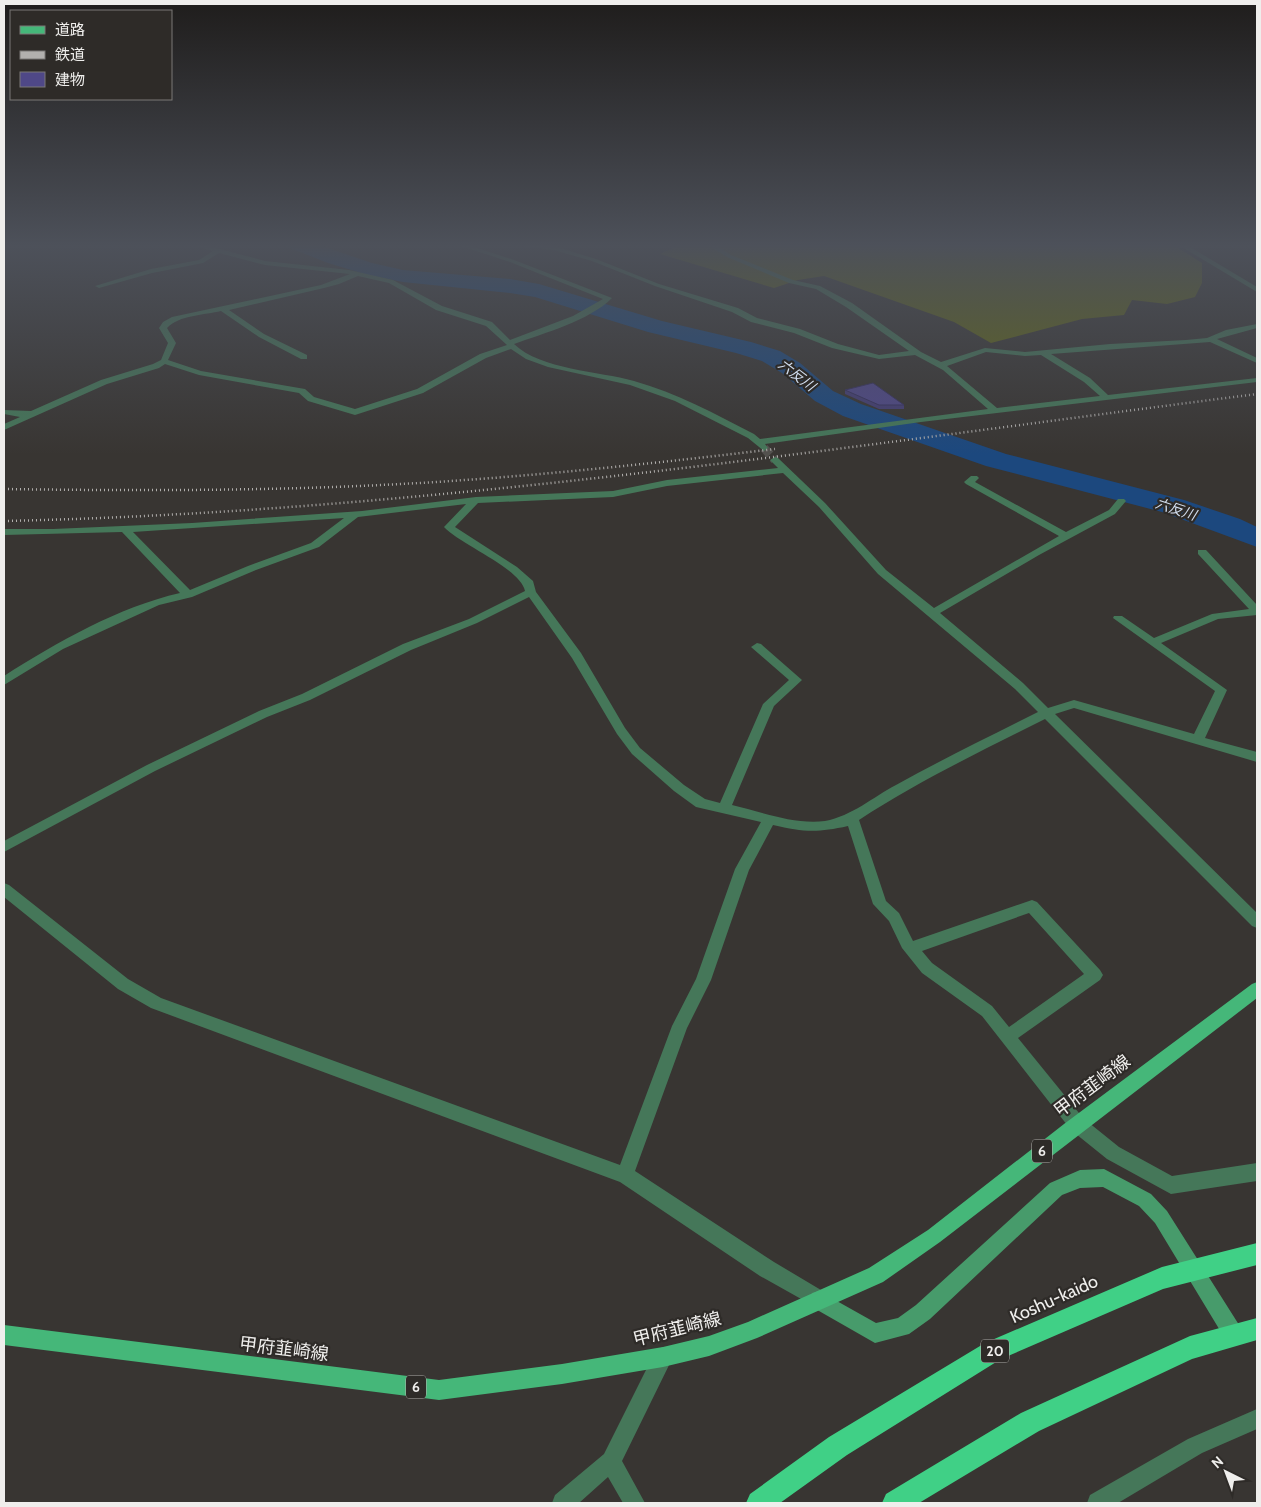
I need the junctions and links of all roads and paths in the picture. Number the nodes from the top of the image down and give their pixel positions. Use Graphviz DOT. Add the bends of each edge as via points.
graph roads {
  1 [pos="190,314"];
  2 [pos="231,314"];
  3 [pos="459,314"];
  4 [pos="579,314"];
  5 [pos="743,314"];
  6 [pos="861,314"];
  7 [pos="1257,326"];
  8 [pos="1210,339"];
  9 [pos="510,345"];
  10 [pos="1044,352"];
  11 [pos="916,353"];
  12 [pos="304,357"];
  13 [pos="164,361"];
  14 [pos="1257,361"];
  15 [pos="941,366"];
  16 [pos="1257,380"];
  17 [pos="1107,398"];
  18 [pos="996,411"];
  19 [pos="4,412"];
  20 [pos="33,414"];
  21 [pos="4,428"];
  22 [pos="775,460"];
  23 [pos="784,470"];
  24 [pos="974,478"];
  25 [pos="476,500"];
  26 [pos="1121,501"];
  27 [pos="356,514"];
  28 [pos="125,529"];
  29 [pos="4,532"];
  30 [pos="1067,536"];
  31 [pos="1202,552"];
  32 [pos="531,592"];
  33 [pos="188,595"];
  34 [pos="1257,611"];
  35 [pos="933,613"];
  36 [pos="1118,618"];
  37 [pos="1153,642"];
  38 [pos="757,647"];
  39 [pos="4,681"];
  40 [pos="1046,713"];
  41 [pos="1198,740"];
  42 [pos="1257,758"];
  43 [pos="724,809"];
  44 [pos="852,818"];
  45 [pos="770,820"];
  46 [pos="4,847"];
  47 [pos="4,889"];
  48 [pos="1257,922"];
  49 [pos="911,948"];
  50 [pos="1257,989"];
  51 [pos="1007,1037"];
  52 [pos="1077,1124"];
  53 [pos="1257,1172"];
  54 [pos="625,1174"];
  55 [pos="1257,1254"];
  56 [pos="1194,1270"];
  57 [pos="819,1300"];
  58 [pos="1257,1329"];
  59 [pos="4,1335"];
  60 [pos="1234,1335"];
  61 [pos="663,1357"];
  62 [pos="1257,1419"];
  63 [pos="611,1461"];
  64 [pos="563,1503"];
  65 [pos="634,1503"];
  66 [pos="759,1503"];
  67 [pos="895,1503"];
  68 [pos="1098,1503"];
  1 -- 13 [label="street" via="166,324 164,328 172,343"];
  2 -- 12 [label="street" via="258,334"];
  3 -- 9 [label="street" via="489,324"];
  4 -- 9 [label="street"];
  5 -- 11 [label="street" via="878,357"];
  6 -- 11 [label="street"];
  7 -- 8 [label="street"];
  8 -- 10 [label="street"];
  8 -- 14 [label="street"];
  9 -- 13 [label="street" via="420,391 355,412 311,398 302,391 199,373"];
  9 -- 18 [label="street" via="551,365 632,383 678,399 751,436 761,445 921,419"];
  10 -- 15 [label="street" via="1025,354 985,350"];
  10 -- 17 [label="street"];
  11 -- 15 [label="street"];
  13 -- 20 [label="street" via="104,382"];
  15 -- 18 [label="street"];
  16 -- 17 [label="street"];
  17 -- 18 [label="street"];
  19 -- 20 [label="street"];
  20 -- 21 [label="street"];
  22 -- 23 [label="street"];
  23 -- 25 [label="street" via="667,483 613,494"];
  23 -- 35 [label="street" via="882,572"];
  24 -- 30 [label="street" via="970,482"];
  25 -- 27 [label="street"];
  25 -- 32 [label="street" via="449,527 513,569 529,583"];
  26 -- 30 [label="street" via="1112,512"];
  27 -- 28 [label="street"];
  27 -- 33 [label="street" via="315,545"];
  28 -- 29 [label="street"];
  28 -- 33 [label="street"];
  30 -- 35 [label="street"];
  31 -- 34 [label="street"];
  32 -- 43 [label="street" via="577,656 636,751 701,803"];
  32 -- 46 [label="street" via="151,768"];
  33 -- 39 [label="street" via="156,602 59,646"];
  34 -- 37 [label="street" via="1216,616"];
  35 -- 40 [label="street"];
  36 -- 37 [label="street"];
  37 -- 41 [label="street" via="1221,690"];
  38 -- 43 [label="street" via="796,680 770,704"];
  40 -- 41 [label="street" via="1074,704"];
  40 -- 44 [label="street" via="919,778"];
  40 -- 48 [label="street"];
  41 -- 42 [label="street"];
  43 -- 45 [label="street"];
  44 -- 45 [label="street" via="824,826"];
  44 -- 49 [label="street" via="880,904 894,917"];
  45 -- 54 [label="street" via="742,869 703,980 680,1026"];
  47 -- 54 [label="street" via="123,984 156,1003"];
  49 -- 51 [label="street" via="927,968 986,1011"];
  49 -- 51 [label="street" via="1032,906 1094,974"];
  50 -- 52 [label="main road, 甲府韮崎線 / 6"];
  51 -- 52 [label="street"];
  52 -- 53 [label="street" via="1113,1153 1171,1185"];
  52 -- 57 [label="main road, 甲府韮崎線 / 6" via="920,1246 876,1275"];
  54 -- 57 [label="street"];
  55 -- 56 [label="highway, Koshu-kaido / 20"];
  56 -- 57 [label="street" via="1161,1217 1145,1200 1104,1178 1080,1179 1056,1189 923,1312 902,1327 875,1333"];
  56 -- 60 [label="street"];
  56 -- 66 [label="highway, Koshu-kaido / 20" via="1162,1278 993,1351 838,1446"];
  57 -- 61 [label="main road, 甲府韮崎線 / 6" via="750,1332"];
  58 -- 60 [label="highway"];
  59 -- 61 [label="main road, 甲府韮崎線 / 6" via="439,1390"];
  60 -- 67 [label="highway" via="1190,1348 1030,1422"];
  61 -- 63 [label="street"];
  62 -- 68 [label="street" via="1195,1446"];
  63 -- 64 [label="street"];
  63 -- 65 [label="street"];
}
